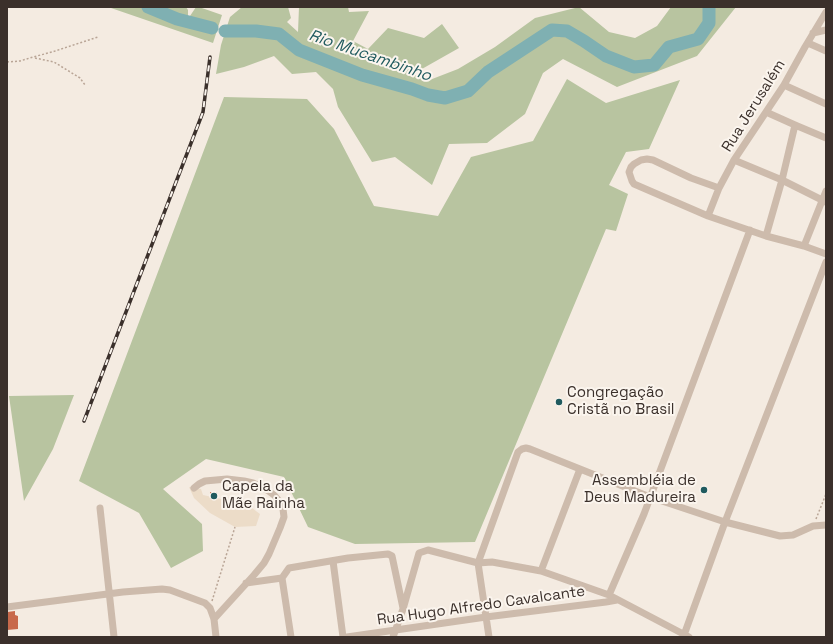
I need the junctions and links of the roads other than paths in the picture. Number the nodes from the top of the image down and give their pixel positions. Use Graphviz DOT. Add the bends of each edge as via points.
graph roads {
  1 [pos="826,12"];
  2 [pos="826,30"];
  3 [pos="813,33"];
  4 [pos="808,43"];
  5 [pos="826,51"];
  6 [pos="784,85"];
  7 [pos="826,104"];
  8 [pos="766,112"];
  9 [pos="795,125"];
  10 [pos="826,138"];
  11 [pos="734,160"];
  12 [pos="782,180"];
  13 [pos="719,188"];
  14 [pos="826,191"];
  15 [pos="824,201"];
  16 [pos="708,216"];
  17 [pos="750,230"];
  18 [pos="766,236"];
  19 [pos="804,246"];
  20 [pos="826,254"];
  21 [pos="826,262"];
  22 [pos="580,469"];
  23 [pos="194,488"];
  24 [pos="650,497"];
  25 [pos="100,508"];
  26 [pos="725,522"];
  27 [pos="826,525"];
  28 [pos="333,561"];
  29 [pos="478,564"];
  30 [pos="541,571"];
  31 [pos="282,578"];
  32 [pos="246,583"];
  33 [pos="110,594"];
  34 [pos="609,595"];
  35 [pos="617,600"];
  36 [pos="7,607"];
  37 [pos="403,609"];
  38 [pos="486,617"];
  39 [pos="214,619"];
  40 [pos="394,634"];
  41 [pos="686,636"];
  42 [pos="114,637"];
  43 [pos="216,637"];
  44 [pos="290,637"];
  45 [pos="343,637"];
  46 [pos="347,637"];
  47 [pos="489,637"];
  1 -- 3 [label="street, Rua Jerusalém"];
  2 -- 3 [label="street"];
  3 -- 4 [label="street, Rua Jerusalém"];
  4 -- 5 [label="street"];
  4 -- 6 [label="street, Rua Jerusalém"];
  6 -- 7 [label="street"];
  6 -- 8 [label="street, Rua Jerusalém"];
  8 -- 9 [label="street"];
  8 -- 11 [label="street, Rua Jerusalém"];
  9 -- 10 [label="street"];
  9 -- 12 [label="street"];
  11 -- 12 [label="street"];
  11 -- 13 [label="street, Rua Jerusalém"];
  12 -- 15 [label="street"];
  12 -- 18 [label="street"];
  13 -- 16 [label="street, Rua Jerusalém"];
  13 -- 16 [label="street" via="647,159 634,164 629,172 634,184"];
  14 -- 15 [label="street"];
  15 -- 19 [label="street"];
  16 -- 17 [label="street"];
  17 -- 18 [label="street"];
  17 -- 24 [label="street"];
  18 -- 19 [label="street"];
  19 -- 20 [label="street"];
  21 -- 26 [label="street"];
  22 -- 24 [label="street"];
  22 -- 29 [label="street" via="530,449 518,452"];
  22 -- 30 [label="street"];
  23 -- 32 [label="street" via="205,481 244,481 267,490 280,502 284,517 280,528 266,558"];
  24 -- 26 [label="street"];
  24 -- 34 [label="street"];
  25 -- 33 [label="street"];
  26 -- 27 [label="street" via="780,536 793,535 813,526"];
  26 -- 41 [label="street"];
  28 -- 31 [label="street" via="289,568"];
  28 -- 37 [label="street" via="388,554 392,556"];
  28 -- 45 [label="street"];
  29 -- 30 [label="street" via="492,562"];
  29 -- 37 [label="street" via="428,550 420,553"];
  29 -- 38 [label="street"];
  30 -- 34 [label="street"];
  31 -- 32 [label="street"];
  31 -- 44 [label="street"];
  32 -- 39 [label="street"];
  33 -- 36 [label="street"];
  33 -- 39 [label="street" via="170,590 205,603"];
  33 -- 42 [label="street"];
  34 -- 35 [label="street"];
  35 -- 38 [label="street, Rua Hugo Alfredo Cavalcante"];
  35 -- 41 [label="street"];
  37 -- 40 [label="street"];
  38 -- 40 [label="street, Rua Hugo Alfredo Cavalcante"];
  38 -- 47 [label="street"];
  39 -- 43 [label="street"];
  40 -- 46 [label="street, Rua Hugo Alfredo Cavalcante"];
}
